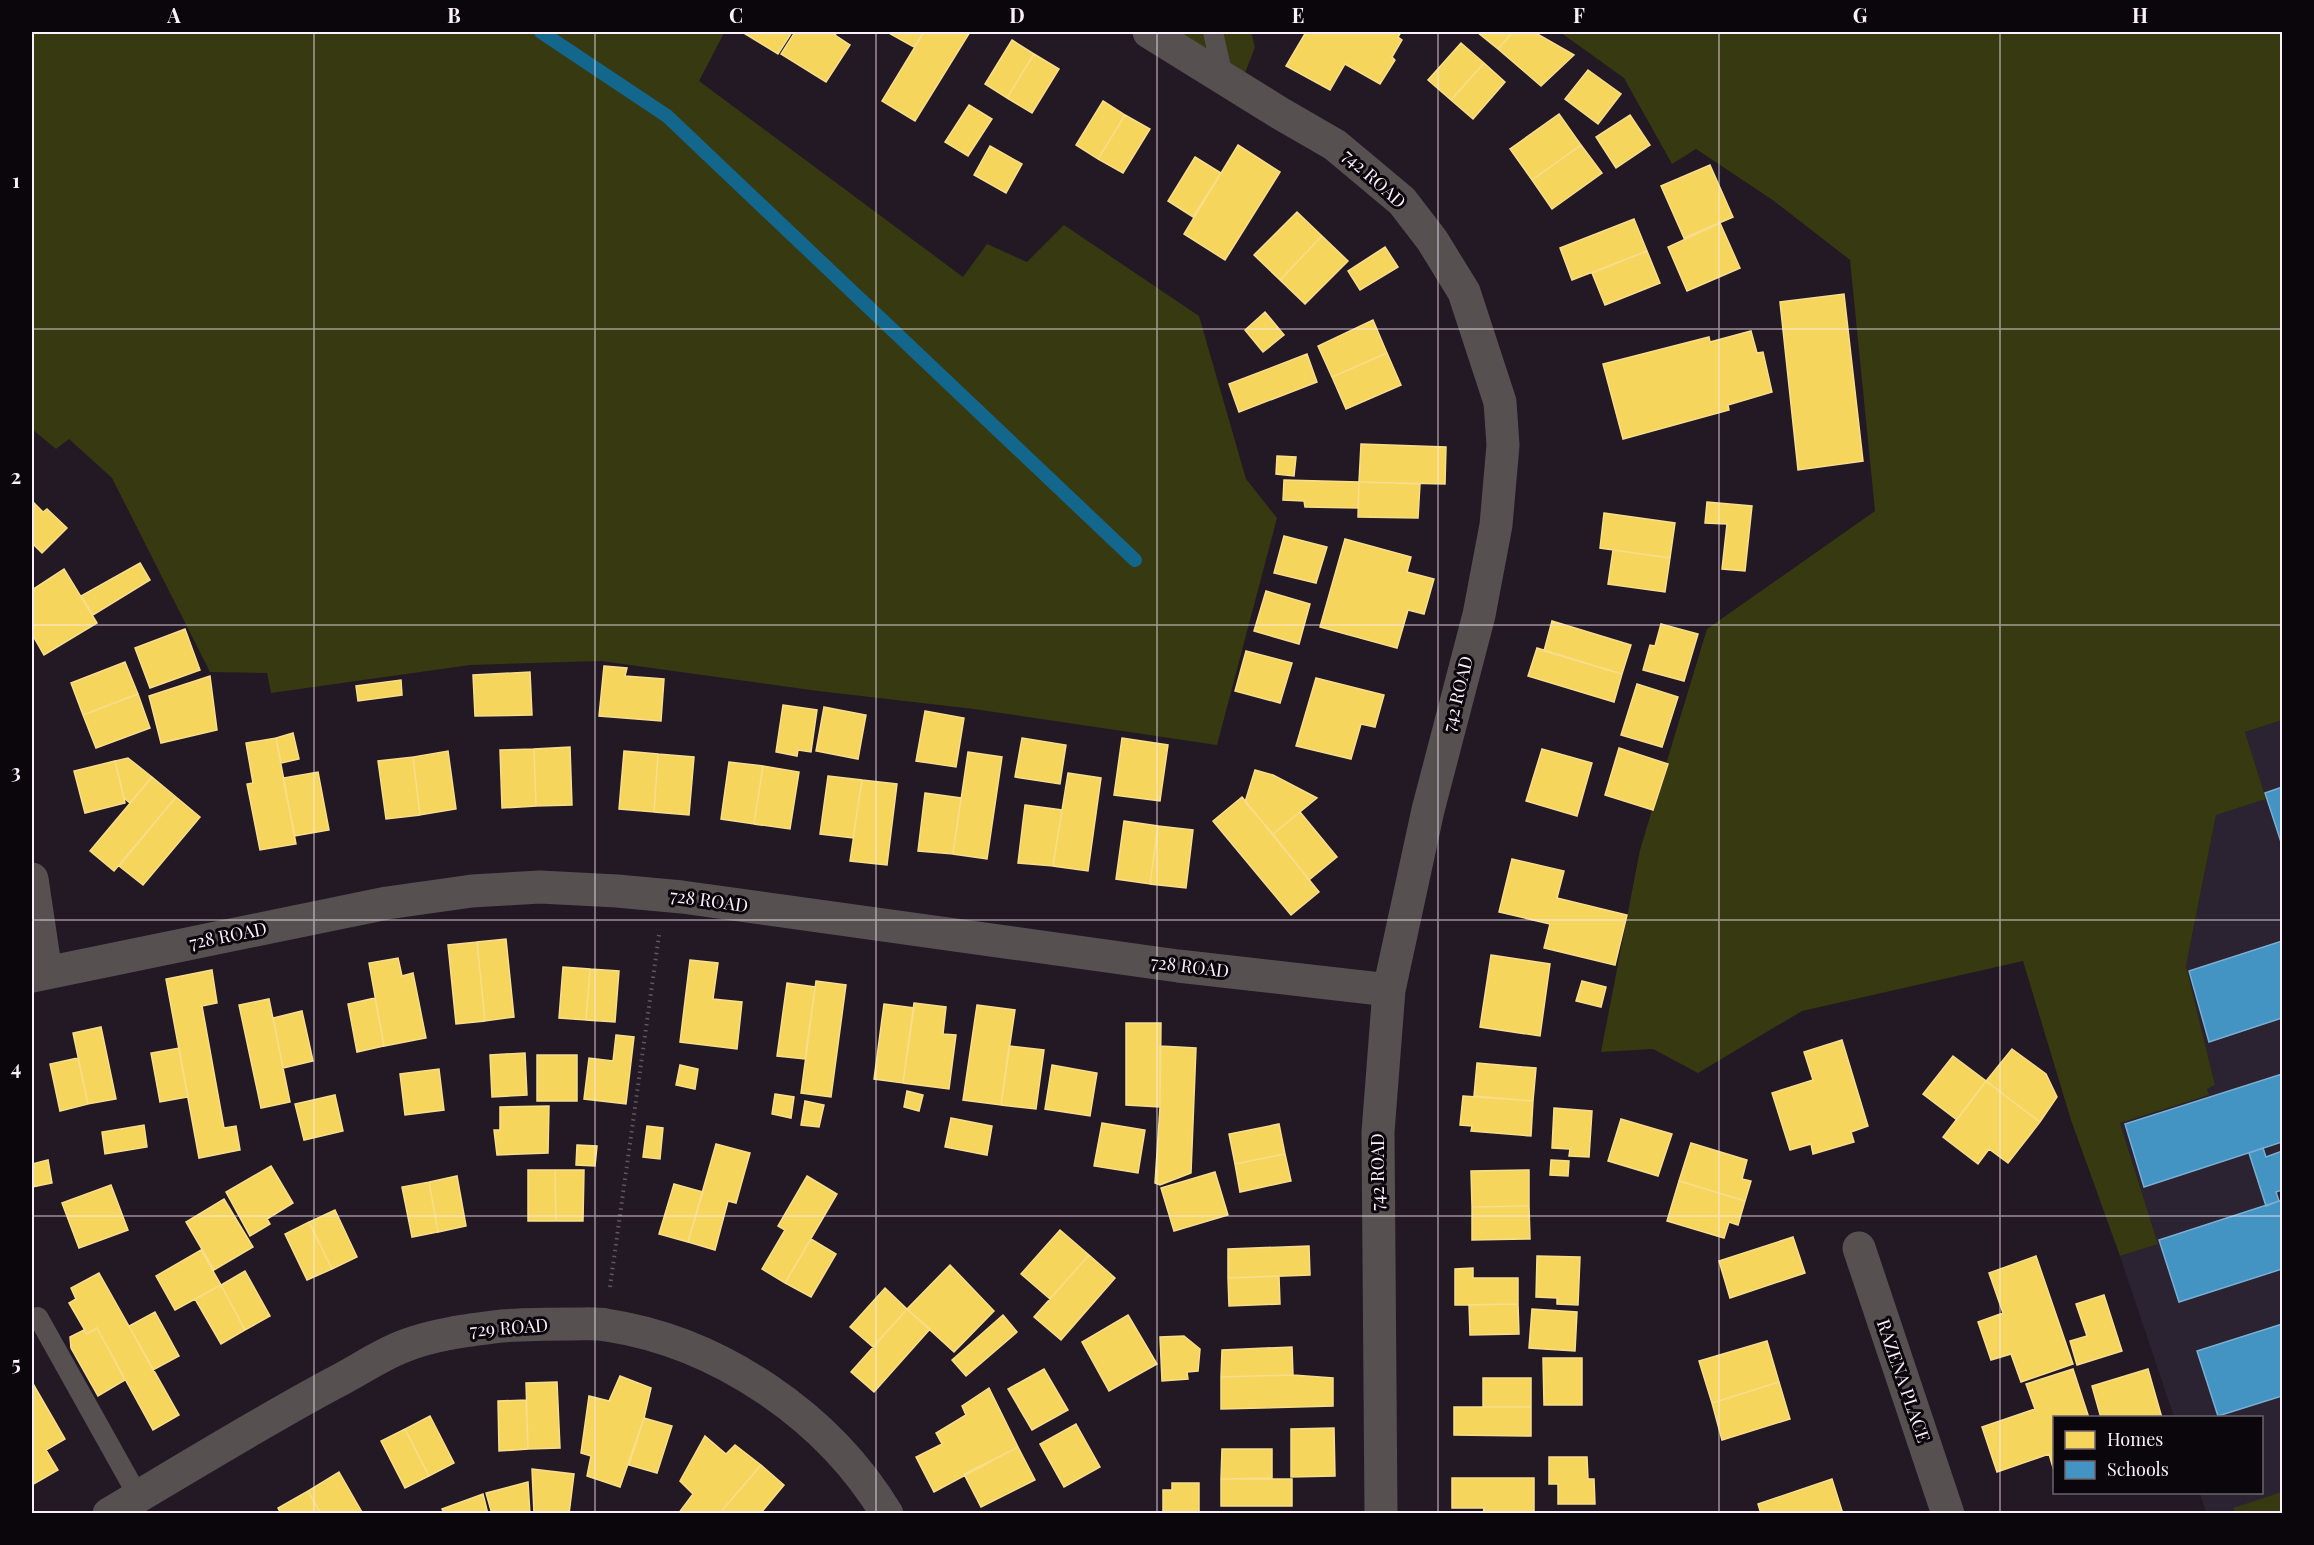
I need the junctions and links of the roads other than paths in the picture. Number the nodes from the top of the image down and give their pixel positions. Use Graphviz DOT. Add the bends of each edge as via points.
graph roads {
  1 [pos="1149,32"];
  2 [pos="1213,32"];
  3 [pos="1223,76"];
  4 [pos="32,879"];
  5 [pos="39,974"];
  6 [pos="1389,990"];
  7 [pos="1859,1248"];
  8 [pos="38,1317"];
  9 [pos="138,1496"];
  10 [pos="109,1514"];
  11 [pos="887,1514"];
  12 [pos="1381,1514"];
  13 [pos="1948,1514"];
  1 -- 3 [label="street, 742 ROAD"];
  2 -- 3 [label="lane"];
  3 -- 6 [label="street, 742 ROAD" via="1335,145 1402,201 1464,292 1500,402 1503,445 1496,525 1479,615 1428,810"];
  4 -- 5 [label="street"];
  5 -- 6 [label="street, 728 ROAD" via="387,903 540,886 664,895 1178,966"];
  6 -- 12 [label="street, 742 ROAD" via="1378,1132"];
  7 -- 13 [label="street, RAZENA PLACE"];
  8 -- 9 [label="lane"];
  9 -- 10 [label="street, 729 ROAD"];
  9 -- 11 [label="street, 729 ROAD" via="289,1407 404,1346 463,1330 524,1324 605,1324 671,1340 760,1384 840,1450"];
}
